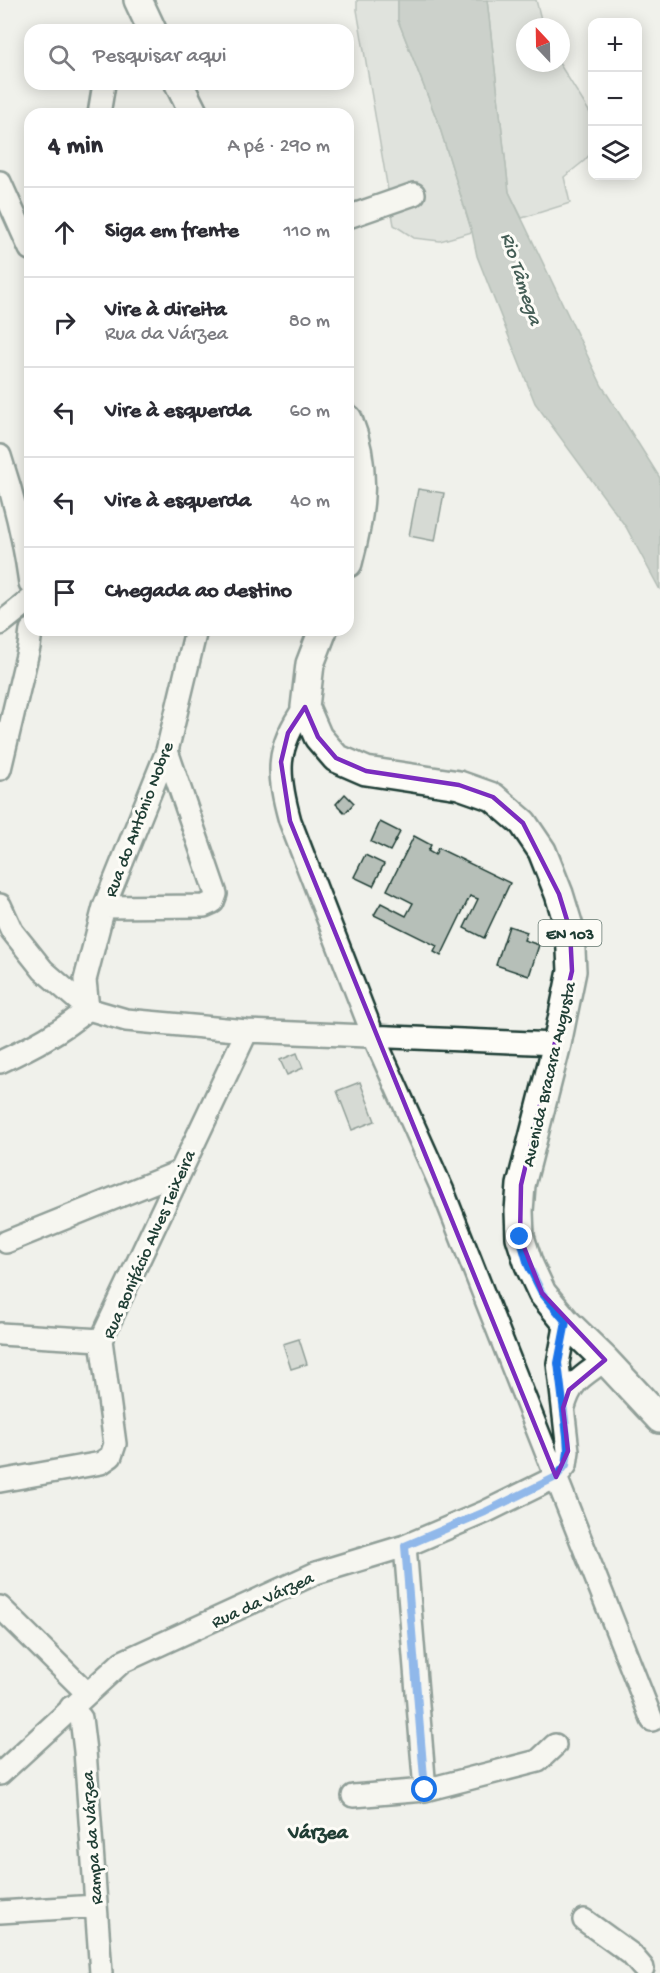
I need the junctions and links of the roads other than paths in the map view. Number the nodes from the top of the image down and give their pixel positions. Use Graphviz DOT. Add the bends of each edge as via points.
graph roads {
  1 [pos="138,0"];
  2 [pos="149,24"];
  3 [pos="103,90"];
  4 [pos="182,90"];
  5 [pos="100,108"];
  6 [pos="191,108"];
  7 [pos="0,182"];
  8 [pos="414,194"];
  9 [pos="354,215"];
  10 [pos="24,236"];
  11 [pos="354,436"];
  12 [pos="0,456"];
  13 [pos="354,537"];
  14 [pos="24,544"];
  15 [pos="24,605"];
  16 [pos="0,624"];
  17 [pos="30,636"];
  18 [pos="195,636"];
  19 [pos="321,636"];
  20 [pos="305,707"];
  21 [pos="167,751"];
  22 [pos="0,769"];
  23 [pos="0,905"];
  24 [pos="104,907"];
  25 [pos="88,1009"];
  26 [pos="247,1031"];
  27 [pos="373,1035"];
  28 [pos="557,1044"];
  29 [pos="0,1062"];
  30 [pos="179,1172"];
  31 [pos="6,1242"];
  32 [pos="566,1322"];
  33 [pos="0,1334"];
  34 [pos="101,1340"];
  35 [pos="605,1360"];
  36 [pos="564,1408"];
  37 [pos="660,1419"];
  38 [pos="556,1477"];
  39 [pos="0,1481"];
  40 [pos="405,1546"];
  41 [pos="0,1607"];
  42 [pos="87,1693"];
  43 [pos="71,1707"];
  44 [pos="652,1720"];
  45 [pos="555,1745"];
  46 [pos="0,1774"];
  47 [pos="425,1790"];
  48 [pos="353,1797"];
  49 [pos="96,1906"];
  50 [pos="0,1912"];
  51 [pos="584,1920"];
  52 [pos="642,1971"];
  53 [pos="101,1973"];
  1 -- 2 [label="main road"];
  3 -- 5 [label="street"];
  4 -- 6 [label="main road"];
  7 -- 10 [label="street"];
  8 -- 9 [label="street"];
  11 -- 13 [label="main road" via="361,473"];
  12 -- 14 [label="street"];
  15 -- 16 [label="street"];
  17 -- 22 [label="street"];
  18 -- 21 [label="street, Rua do António Nobre"];
  19 -- 20 [label="main road" via="310,664"];
  20 -- 27 [label="street" via="283,746 284,800"];
  20 -- 28 [label="main road, Avenida Bracara Augusta / EN 103" via="318,737 336,758 366,771 459,785 493,797 524,823 542,851 570,930 572,970"];
  21 -- 24 [label="street, Rua do António Nobre"];
  21 -- 24 [label="street" via="216,894 213,902 204,906"];
  23 -- 25 [label="street" via="12,931 44,970"];
  24 -- 25 [label="street, Rua do António Nobre" via="85,980"];
  25 -- 26 [label="street" via="126,1020"];
  25 -- 29 [label="street" via="33,1047"];
  26 -- 27 [label="street"];
  26 -- 30 [label="street, Rua Bonifácio Alves Teixeira"];
  27 -- 28 [label="street"];
  27 -- 38 [label="street" via="435,1174"];
  28 -- 32 [label="main road, Avenida Bracara Augusta / EN 103" via="521,1185 519,1210 520,1237 528,1265 542,1293"];
  30 -- 31 [label="street"];
  30 -- 34 [label="street, Rua Bonifácio Alves Teixeira"];
  32 -- 35 [label="main road, Avenida Bracara Augusta / EN 103"];
  32 -- 36 [label="street" via="558,1363"];
  33 -- 34 [label="street"];
  34 -- 39 [label="street, Rua Bonifácio Alves Teixeira" via="115,1444 111,1456 101,1463"];
  35 -- 36 [label="street" via="569,1390"];
  35 -- 37 [label="main road, EN 103"];
  36 -- 38 [label="street" via="568,1451 566,1465"];
  38 -- 40 [label="street, Rua da Várzea"];
  38 -- 44 [label="street"];
  40 -- 42 [label="street, Rua da Várzea" via="316,1573 122,1662"];
  40 -- 47 [label="street"];
  41 -- 42 [label="street"];
  42 -- 43 [label="street, Rua da Várzea"];
  43 -- 46 [label="street, Rua da Várzea"];
  43 -- 49 [label="street, Rampa da Várzea" via="81,1718 86,1751"];
  45 -- 47 [label="street" via="538,1761"];
  47 -- 48 [label="street"];
  49 -- 50 [label="street"];
  49 -- 53 [label="street, Rampa da Várzea"];
  51 -- 52 [label="street" via="631,1954"];
}
